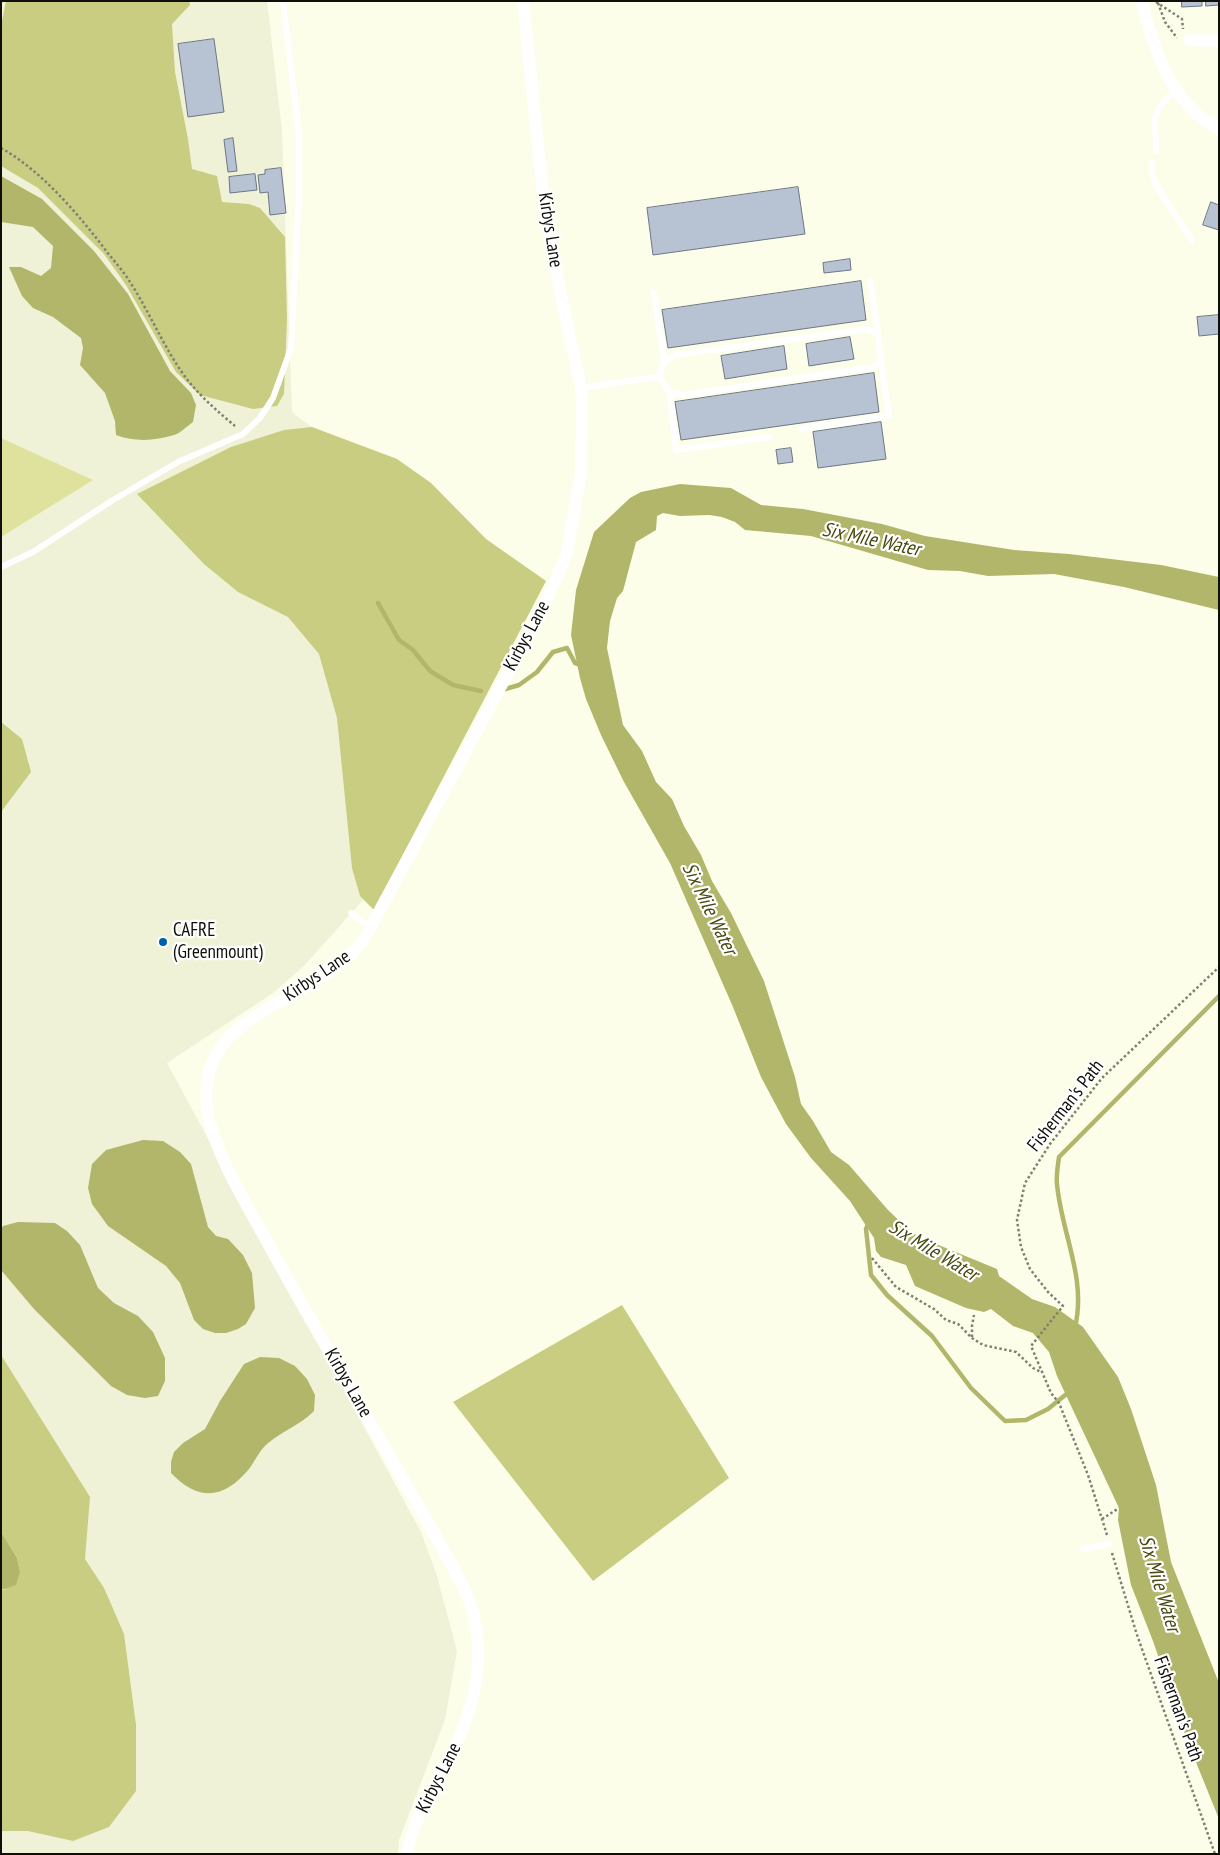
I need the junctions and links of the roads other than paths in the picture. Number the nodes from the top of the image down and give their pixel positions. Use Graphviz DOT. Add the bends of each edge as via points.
graph roads {
  1 [pos="284,1"];
  2 [pos="523,1"];
  3 [pos="1142,1"];
  4 [pos="1189,40"];
  5 [pos="1219,42"];
  6 [pos="1176,90"];
  7 [pos="1219,129"];
  8 [pos="1156,150"];
  9 [pos="1152,162"];
  10 [pos="1192,241"];
  11 [pos="870,280"];
  12 [pos="654,293"];
  13 [pos="878,334"];
  14 [pos="881,361"];
  15 [pos="664,362"];
  16 [pos="659,377"];
  17 [pos="581,388"];
  18 [pos="670,392"];
  19 [pos="802,429"];
  20 [pos="770,437"];
  21 [pos="1,567"];
  22 [pos="350,912"];
  23 [pos="370,928"];
  24 [pos="1109,1544"];
  25 [pos="1083,1549"];
  26 [pos="407,1854"];
  1 -- 21 [label="lane" via="299,136 299,192 291,348 273,398 260,418 243,434 178,462 112,500 33,552"];
  2 -- 17 [label="street, Kirbys Lane" via="550,236"];
  3 -- 6 [label="street" via="1157,56"];
  4 -- 5 [label="street"];
  6 -- 7 [label="street" via="1200,117"];
  6 -- 8 [label="lane" via="1156,113"];
  9 -- 10 [label="lane" via="1155,183"];
  11 -- 13 [label="lane"];
  12 -- 15 [label="lane"];
  13 -- 14 [label="lane"];
  13 -- 15 [label="lane" via="867,329 676,355"];
  14 -- 18 [label="lane" via="874,367 855,370 683,395"];
  14 -- 19 [label="lane" via="889,416"];
  15 -- 16 [label="lane"];
  16 -- 17 [label="lane"];
  16 -- 18 [label="lane"];
  17 -- 23 [label="street, Kirbys Lane" via="581,472 567,552 557,580"];
  18 -- 20 [label="lane" via="676,450"];
  22 -- 23 [label="lane"];
  23 -- 26 [label="street, Kirbys Lane" via="355,952 333,976 248,1020 226,1039 211,1066 206,1086 207,1113 215,1141 239,1190 443,1549 465,1590 474,1616 478,1657 472,1701 463,1729 420,1814"];
  24 -- 25 [label="lane"];
}
